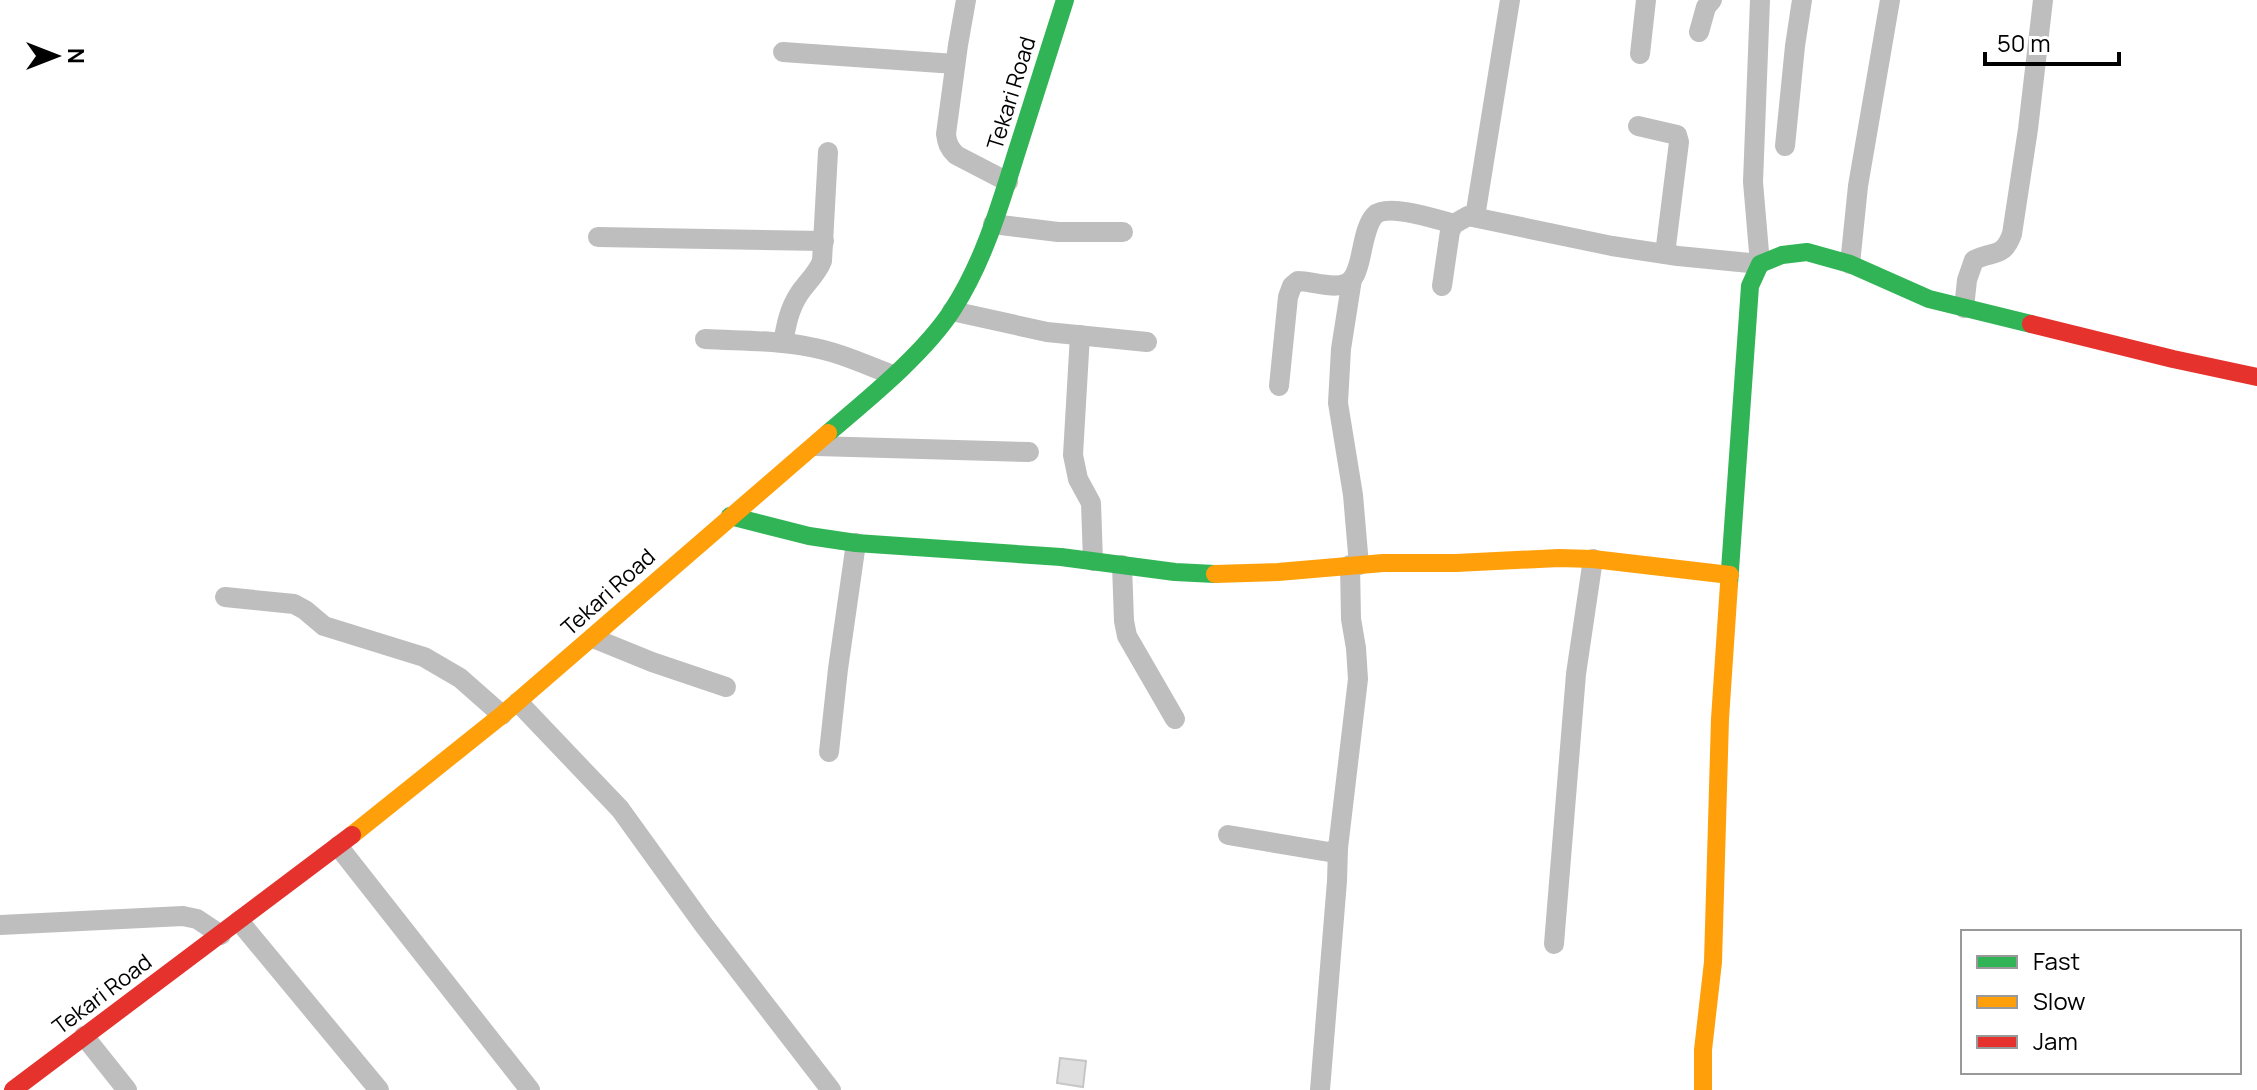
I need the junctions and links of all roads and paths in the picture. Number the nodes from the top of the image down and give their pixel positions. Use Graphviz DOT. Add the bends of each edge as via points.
graph roads {
  1 [pos="966,0"];
  2 [pos="1065,0"];
  3 [pos="1510,0"];
  4 [pos="1646,0"];
  5 [pos="1712,0"];
  6 [pos="1760,0"];
  7 [pos="1802,0"];
  8 [pos="1890,0"];
  9 [pos="2043,0"];
  10 [pos="1699,32"];
  11 [pos="783,52"];
  12 [pos="1640,54"];
  13 [pos="955,64"];
  14 [pos="1638,126"];
  15 [pos="1785,146"];
  16 [pos="828,152"];
  17 [pos="1008,182"];
  18 [pos="1475,217"];
  19 [pos="993,224"];
  20 [pos="1454,224"];
  21 [pos="1123,232"];
  22 [pos="598,237"];
  23 [pos="824,241"];
  24 [pos="1665,254"];
  25 [pos="1760,264"];
  26 [pos="1850,264"];
  27 [pos="1352,279"];
  28 [pos="1442,286"];
  29 [pos="1964,308"];
  30 [pos="952,311"];
  31 [pos="1080,335"];
  32 [pos="705,339"];
  33 [pos="1147,342"];
  34 [pos="783,343"];
  35 [pos="893,375"];
  36 [pos="2257,377"];
  37 [pos="1279,386"];
  38 [pos="812,446"];
  39 [pos="1029,452"];
  40 [pos="730,516"];
  41 [pos="856,543"];
  42 [pos="1593,559"];
  43 [pos="1093,561"];
  44 [pos="1122,565"];
  45 [pos="1354,565"];
  46 [pos="1730,575"];
  47 [pos="225,597"];
  48 [pos="593,638"];
  49 [pos="726,687"];
  50 [pos="510,708"];
  51 [pos="1175,719"];
  52 [pos="829,752"];
  53 [pos="1228,835"];
  54 [pos="338,846"];
  55 [pos="1338,848"];
  56 [pos="239,921"];
  57 [pos="0,925"];
  58 [pos="221,935"];
  59 [pos="1554,944"];
  60 [pos="84,1036"];
  61 [pos="13,1090"];
  62 [pos="127,1090"];
  63 [pos="379,1090"];
  64 [pos="530,1090"];
  65 [pos="831,1090"];
  66 [pos="1320,1090"];
  67 [pos="1703,1090"];
  1 -- 13 [label="street"];
  2 -- 17 [label="main road, Tekari Road"];
  3 -- 18 [label="street"];
  4 -- 12 [label="street"];
  5 -- 10 [label="street"];
  6 -- 25 [label="street" via="1753,182"];
  7 -- 15 [label="street"];
  8 -- 26 [label="street"];
  9 -- 29 [label="street" via="2012,234 2000,252 1974,260"];
  11 -- 13 [label="street"];
  13 -- 17 [label="street" via="946,134 950,149"];
  14 -- 24 [label="street" via="1671,132 1679,142"];
  16 -- 23 [label="street"];
  17 -- 19 [label="main road, Tekari Road"];
  18 -- 20 [label="street"];
  18 -- 24 [label="street"];
  19 -- 21 [label="street"];
  19 -- 30 [label="main road, Tekari Road"];
  20 -- 27 [label="street" via="1382,211 1370,223"];
  20 -- 28 [label="street"];
  22 -- 23 [label="street"];
  23 -- 34 [label="street" via="819,270 797,297"];
  24 -- 25 [label="street"];
  25 -- 26 [label="main road" via="1807,252"];
  25 -- 46 [label="main road" via="1750,286"];
  26 -- 29 [label="main road" via="1929,299"];
  27 -- 37 [label="street" via="1336,286 1308,281 1292,286"];
  27 -- 45 [label="street" via="1338,403 1353,495"];
  29 -- 36 [label="main road"];
  30 -- 31 [label="street"];
  30 -- 35 [label="main road, Tekari Road"];
  31 -- 33 [label="street"];
  31 -- 43 [label="street" via="1073,455 1091,503"];
  32 -- 34 [label="street"];
  34 -- 35 [label="street" via="832,352"];
  35 -- 38 [label="main road, Tekari Road"];
  38 -- 39 [label="street"];
  38 -- 40 [label="main road, Tekari Road"];
  40 -- 41 [label="main road"];
  40 -- 48 [label="main road, Tekari Road"];
  41 -- 43 [label="main road"];
  41 -- 52 [label="street"];
  42 -- 45 [label="main road"];
  42 -- 46 [label="main road"];
  42 -- 59 [label="street" via="1576,674"];
  43 -- 44 [label="main road"];
  44 -- 45 [label="main road" via="1215,574"];
  44 -- 51 [label="street" via="1127,636"];
  45 -- 55 [label="street" via="1351,619 1358,679"];
  46 -- 67 [label="main road"];
  47 -- 50 [label="street" via="294,604 324,626 424,657"];
  48 -- 49 [label="street"];
  48 -- 50 [label="main road, Tekari Road"];
  50 -- 54 [label="main road, Tekari Road"];
  50 -- 65 [label="street" via="620,809"];
  53 -- 55 [label="street" via="1329,852"];
  54 -- 56 [label="main road, Tekari Road"];
  54 -- 64 [label="street"];
  55 -- 66 [label="street"];
  56 -- 58 [label="main road, Tekari Road"];
  56 -- 63 [label="street"];
  57 -- 58 [label="street" via="183,916"];
  58 -- 60 [label="main road, Tekari Road"];
  60 -- 61 [label="main road, Tekari Road"];
  60 -- 62 [label="street"];
}
